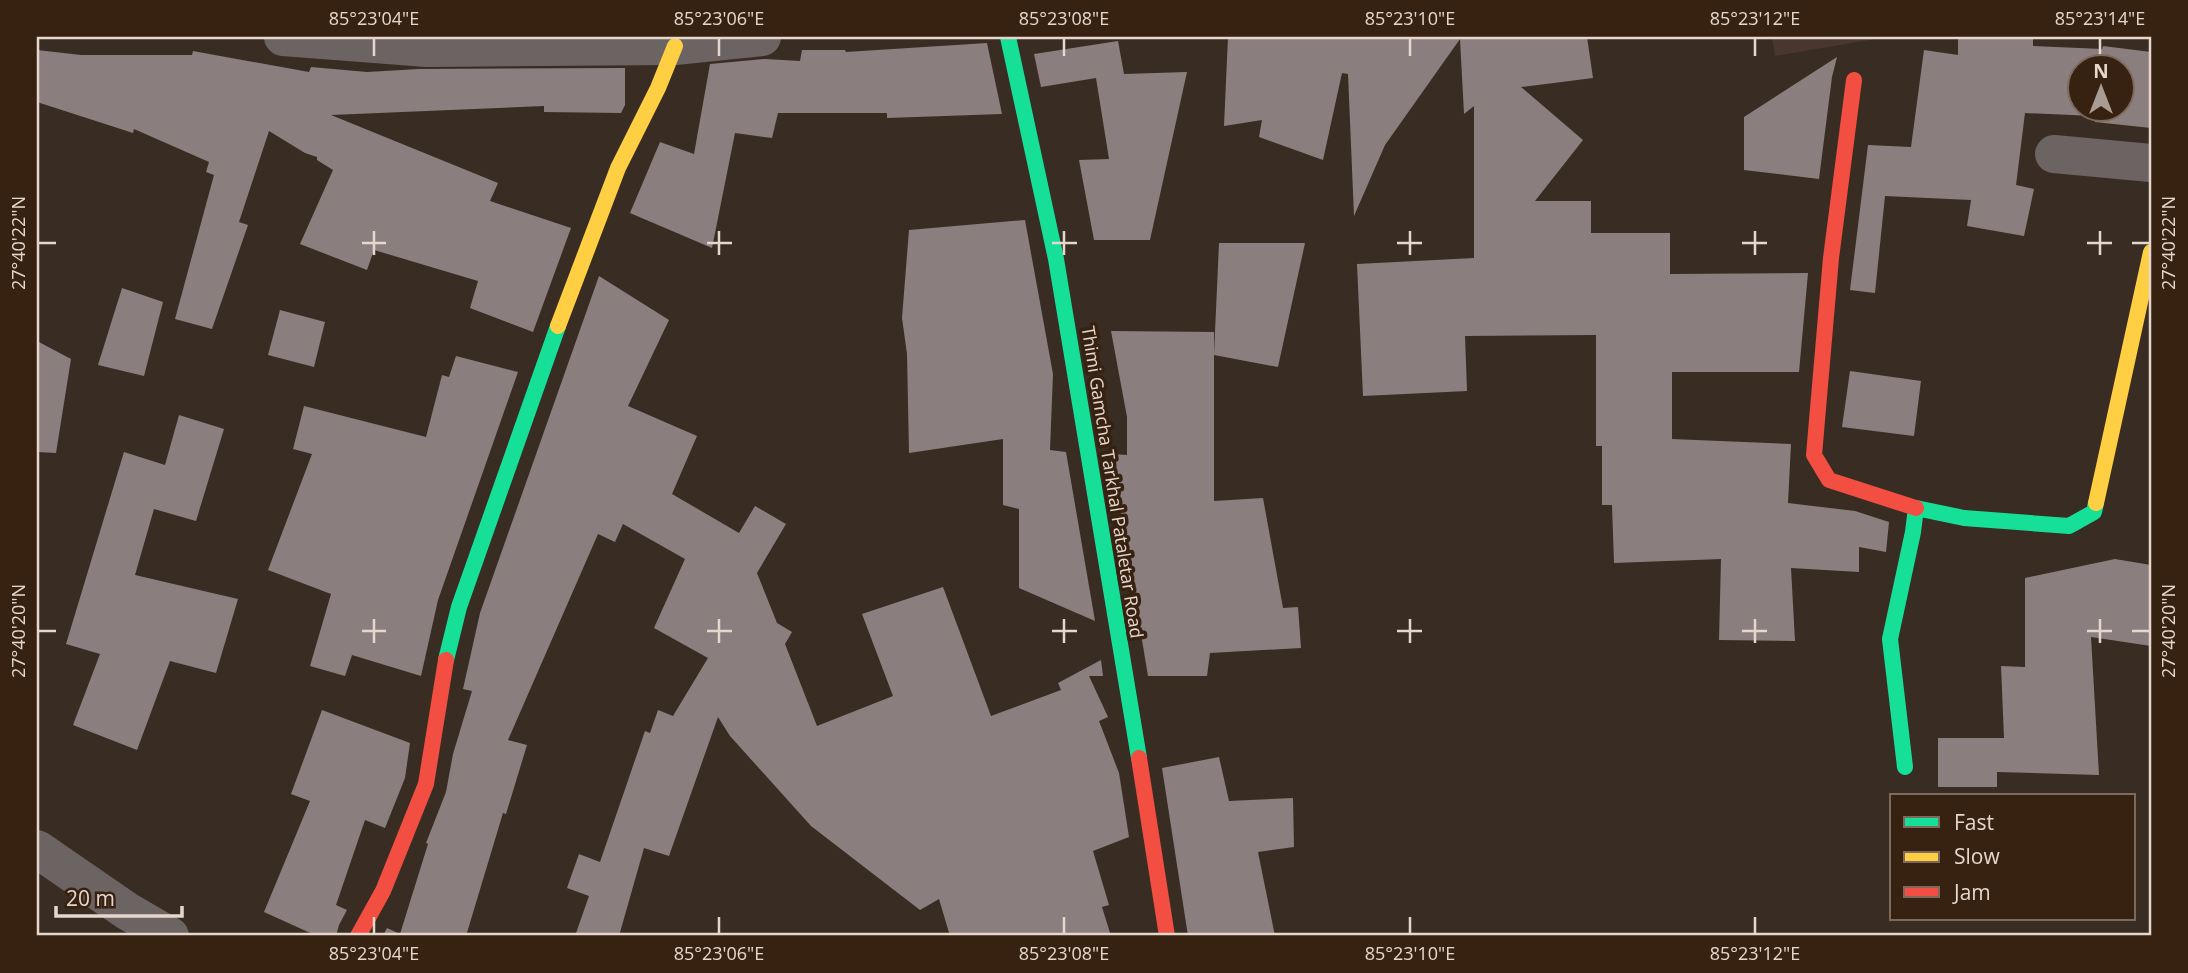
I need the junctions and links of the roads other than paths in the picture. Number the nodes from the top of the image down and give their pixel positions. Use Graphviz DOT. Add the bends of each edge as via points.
graph roads {
  1 [pos="283,37"];
  2 [pos="762,37"];
  3 [pos="1008,37"];
  4 [pos="675,46"];
  5 [pos="1854,80"];
  6 [pos="2054,154"];
  7 [pos="2151,163"];
  8 [pos="2151,252"];
  9 [pos="1916,508"];
  10 [pos="1905,767"];
  11 [pos="37,849"];
  12 [pos="170,936"];
  13 [pos="358,936"];
  14 [pos="1167,936"];
  1 -- 4 [label="street" via="427,48"];
  2 -- 4 [label="street"];
  3 -- 14 [label="street, Thimi Gamcha Tarkhal Pataletar Road" via="1056,259"];
  4 -- 13 [label="street" via="618,168 568,296 459,607 426,784 383,891"];
  5 -- 9 [label="street" via="1831,258 1814,455 1829,480"];
  6 -- 7 [label="street"];
  8 -- 9 [label="street" via="2094,512 2069,526 1964,518"];
  9 -- 10 [label="street" via="1890,639"];
  11 -- 12 [label="street"];
}
